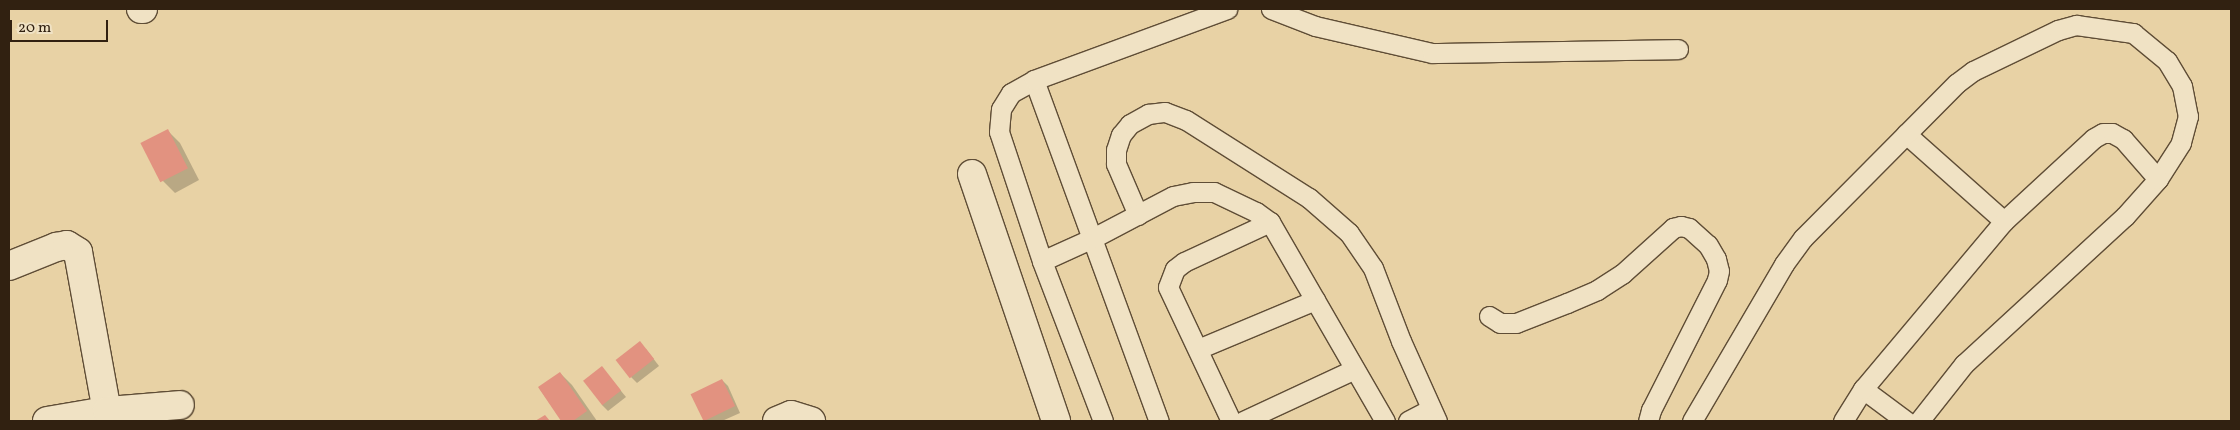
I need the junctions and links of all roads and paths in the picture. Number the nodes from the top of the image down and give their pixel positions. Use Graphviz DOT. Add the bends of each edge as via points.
graph roads {
  1 [pos="1227,9"];
  2 [pos="1271,9"];
  3 [pos="1678,49"];
  4 [pos="1034,80"];
  5 [pos="1906,134"];
  6 [pos="972,174"];
  7 [pos="2158,179"];
  8 [pos="1138,215"];
  9 [pos="2004,221"];
  10 [pos="1270,222"];
  11 [pos="1093,238"];
  12 [pos="1042,261"];
  13 [pos="9,266"];
  14 [pos="1315,300"];
  15 [pos="1489,316"];
  16 [pos="1198,350"];
  17 [pos="1355,368"];
  18 [pos="1863,389"];
  19 [pos="180,405"];
  20 [pos="106,411"];
  21 [pos="1434,415"];
  22 [pos="47,421"];
  23 [pos="777,421"];
  24 [pos="811,421"];
  25 [pos="1056,421"];
  26 [pos="1103,421"];
  27 [pos="1159,421"];
  28 [pos="1231,421"];
  29 [pos="1243,421"];
  30 [pos="1385,421"];
  31 [pos="1408,421"];
  32 [pos="1648,421"];
  33 [pos="1692,421"];
  34 [pos="1844,421"];
  35 [pos="1906,421"];
  36 [pos="1919,421"];
  1 -- 4 [label="lane"];
  2 -- 3 [label="lane" via="1315,26 1432,53"];
  4 -- 11 [label="lane"];
  4 -- 12 [label="lane" via="1011,93 1001,108 999,132"];
  5 -- 7 [label="lane" via="1973,71 2058,30 2076,26 2133,33 2167,61 2182,86 2188,116 2181,143"];
  5 -- 9 [label="lane"];
  5 -- 33 [label="lane" via="1823,216 1784,264"];
  6 -- 25 [label="street"];
  7 -- 9 [label="lane" via="2123,139 2112,133 2103,133"];
  7 -- 36 [label="lane" via="2125,216 1964,364"];
  8 -- 10 [label="lane" via="1173,196 1214,192"];
  8 -- 11 [label="lane"];
  8 -- 21 [label="lane" via="1116,164 1116,150 1121,135 1130,124 1148,114 1165,112 1186,120 1309,198 1349,233 1373,268"];
  9 -- 18 [label="lane"];
  10 -- 14 [label="lane"];
  10 -- 16 [label="lane" via="1175,269 1168,287"];
  11 -- 12 [label="lane"];
  11 -- 27 [label="lane"];
  12 -- 26 [label="lane"];
  13 -- 20 [label="street" via="56,247 67,245 78,252"];
  14 -- 16 [label="lane"];
  14 -- 17 [label="lane"];
  15 -- 32 [label="lane" via="1500,323 1516,323 1597,290 1622,274 1673,228 1690,228 1708,246 1719,271"];
  16 -- 28 [label="lane"];
  17 -- 29 [label="lane"];
  17 -- 30 [label="lane"];
  18 -- 34 [label="lane"];
  18 -- 35 [label="lane"];
  19 -- 20 [label="street"];
  20 -- 22 [label="street"];
  21 -- 31 [label="lane"];
  23 -- 24 [label="street" via="791,416"];
}
